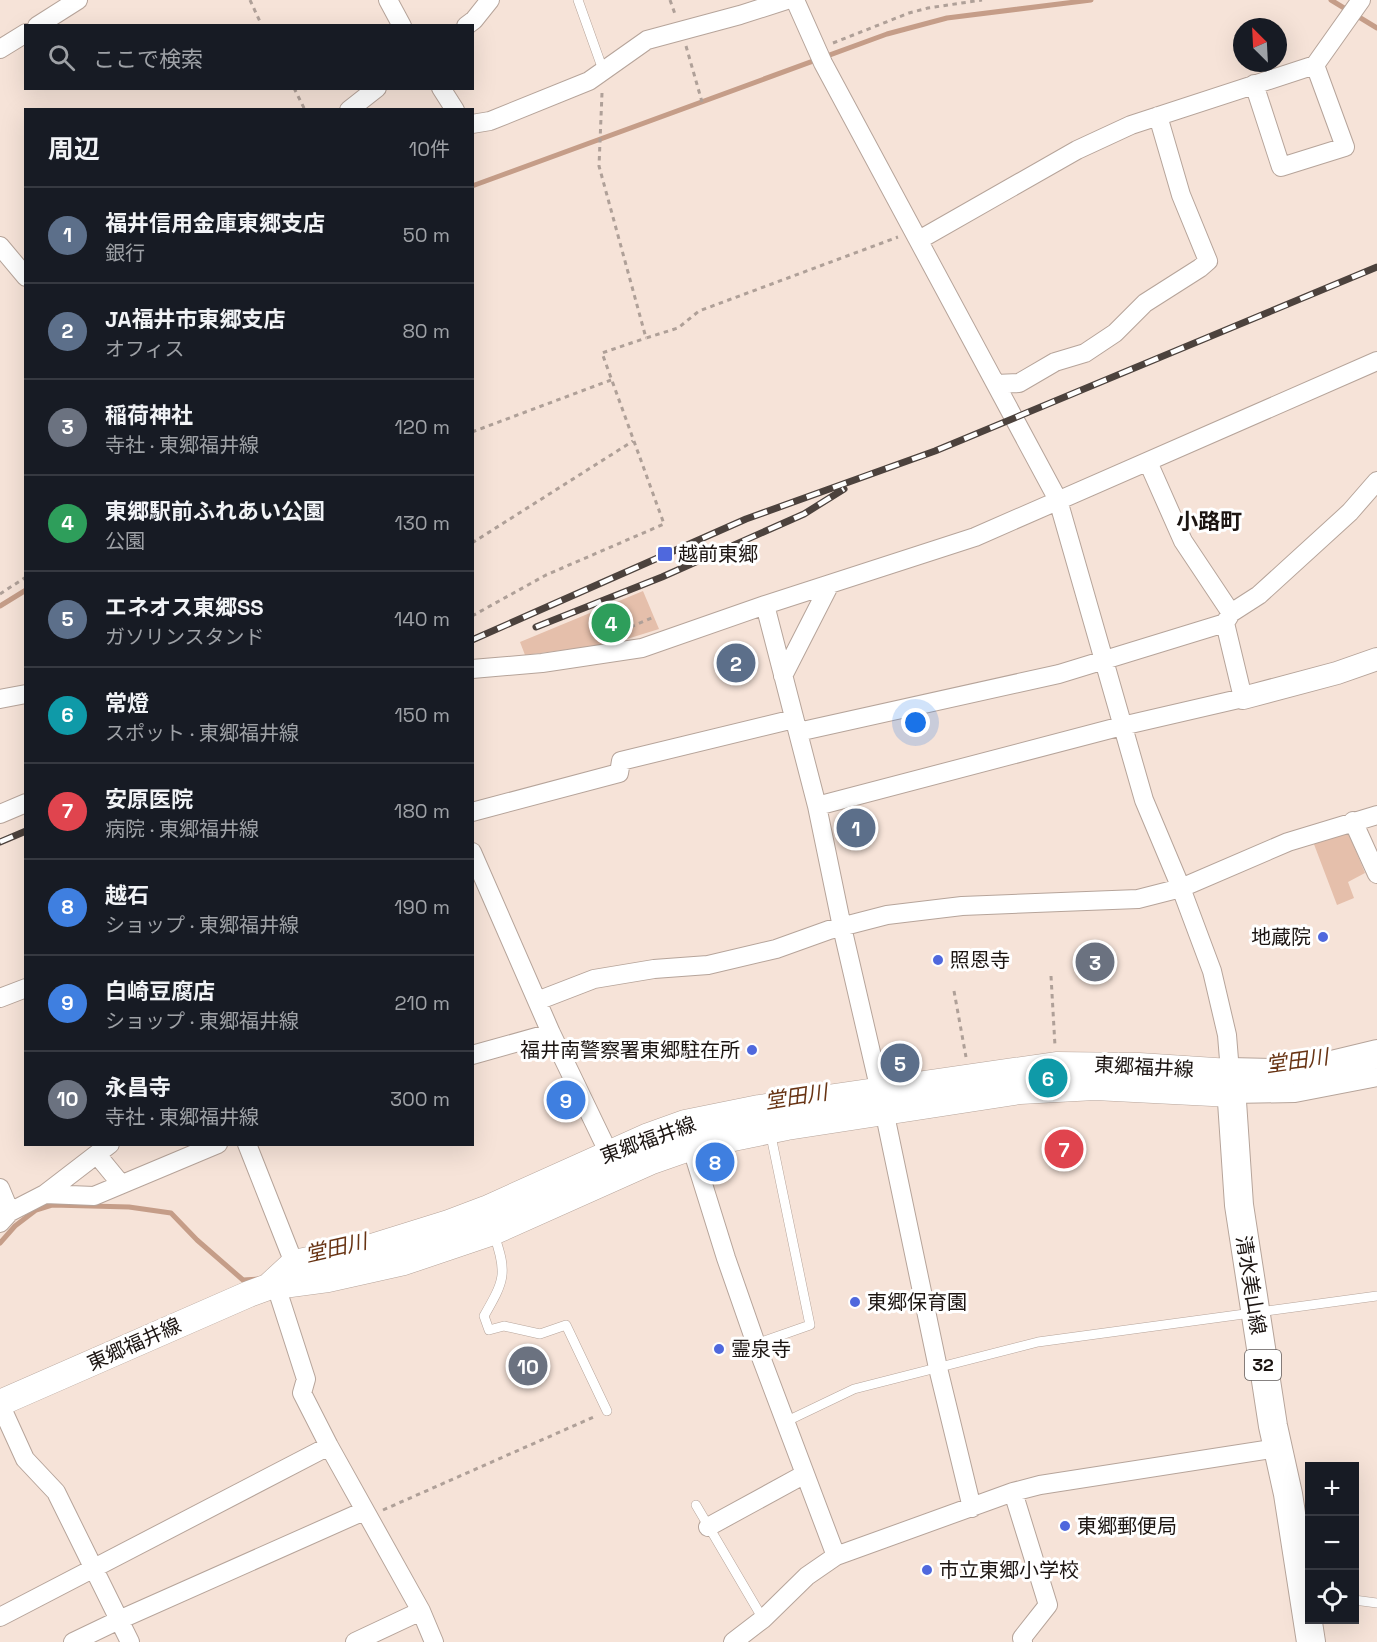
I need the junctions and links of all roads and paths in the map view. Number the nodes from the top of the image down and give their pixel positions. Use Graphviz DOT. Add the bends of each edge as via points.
graph roads {
  1 [pos="78,0"];
  2 [pos="250,0"];
  3 [pos="388,0"];
  4 [pos="490,0"];
  5 [pos="578,0"];
  6 [pos="670,0"];
  7 [pos="787,0"];
  8 [pos="795,0"];
  9 [pos="982,0"];
  10 [pos="1355,8"];
  11 [pos="41,24"];
  12 [pos="261,24"];
  13 [pos="401,24"];
  14 [pos="469,24"];
  15 [pos="681,31"];
  16 [pos="24,34"];
  17 [pos="0,49"];
  18 [pos="820,56"];
  19 [pos="1315,65"];
  20 [pos="603,70"];
  21 [pos="1254,84"];
  22 [pos="295,90"];
  23 [pos="374,90"];
  24 [pos="442,90"];
  25 [pos="702,102"];
  26 [pos="304,108"];
  27 [pos="352,108"];
  28 [pos="454,108"];
  29 [pos="1158,116"];
  30 [pos="474,123"];
  31 [pos="916,236"];
  32 [pos="0,246"];
  33 [pos="24,275"];
  34 [pos="646,338"];
  35 [pos="1377,361"];
  36 [pos="612,380"];
  37 [pos="996,384"];
  38 [pos="474,431"];
  39 [pos="634,441"];
  40 [pos="1148,462"];
  41 [pos="1377,481"];
  42 [pos="1058,500"];
  43 [pos="474,542"];
  44 [pos="24,578"];
  45 [pos="830,584"];
  46 [pos="0,594"];
  47 [pos="765,605"];
  48 [pos="474,615"];
  49 [pos="1228,618"];
  50 [pos="1103,659"];
  51 [pos="1377,659"];
  52 [pos="474,669"];
  53 [pos="783,676"];
  54 [pos="24,694"];
  55 [pos="1243,698"];
  56 [pos="0,699"];
  57 [pos="796,725"];
  58 [pos="1122,726"];
  59 [pos="24,804"];
  60 [pos="817,806"];
  61 [pos="474,811"];
  62 [pos="0,814"];
  63 [pos="1377,815"];
  64 [pos="1353,821"];
  65 [pos="474,857"];
  66 [pos="1377,874"];
  67 [pos="1181,888"];
  68 [pos="842,927"];
  69 [pos="1051,976"];
  70 [pos="24,988"];
  71 [pos="2,991"];
  72 [pos="954,991"];
  73 [pos="537,1001"];
  74 [pos="551,1033"];
  75 [pos="474,1054"];
  76 [pos="1377,1054"];
  77 [pos="1346,1073"];
  78 [pos="1057,1076"];
  79 [pos="1377,1077"];
  80 [pos="971,1083"];
  81 [pos="1231,1083"];
  82 [pos="882,1102"];
  83 [pos="768,1123"];
  84 [pos="688,1135"];
  85 [pos="213,1146"];
  86 [pos="248,1146"];
  87 [pos="104,1150"];
  88 [pos="614,1165"];
  89 [pos="121,1184"];
  90 [pos="0,1188"];
  91 [pos="45,1194"];
  92 [pos="5,1217"];
  93 [pos="493,1232"];
  94 [pos="281,1277"];
  95 [pos="1377,1296"];
  96 [pos="1255,1313"];
  97 [pos="756,1344"];
  98 [pos="938,1368"];
  99 [pos="0,1403"];
  100 [pos="607,1411"];
  101 [pos="786,1422"];
  102 [pos="329,1446"];
  103 [pos="1278,1448"];
  104 [pos="805,1474"];
  105 [pos="1013,1492"];
  106 [pos="696,1505"];
  107 [pos="972,1508"];
  108 [pos="366,1514"];
  109 [pos="708,1527"];
  110 [pos="836,1556"];
  111 [pos="93,1568"];
  112 [pos="1305,1587"];
  113 [pos="1359,1601"];
  114 [pos="1377,1603"];
  115 [pos="421,1611"];
  116 [pos="0,1617"];
  117 [pos="763,1619"];
  118 [pos="119,1620"];
  119 [pos="1309,1624"];
  120 [pos="73,1642"];
  121 [pos="130,1642"];
  122 [pos="355,1642"];
  123 [pos="434,1642"];
  124 [pos="733,1642"];
  125 [pos="1023,1642"];
  126 [pos="1311,1642"];
  1 -- 11 [label="street"];
  2 -- 12 [label="path"];
  3 -- 13 [label="street"];
  4 -- 14 [label="street"];
  5 -- 20 [label="lane"];
  6 -- 15 [label="path"];
  7 -- 15 [label="street"];
  8 -- 18 [label="street"];
  9 -- 18 [label="path" via="909,13"];
  10 -- 19 [label="street"];
  15 -- 20 [label="street" via="647,40"];
  15 -- 25 [label="path"];
  16 -- 17 [label="street"];
  18 -- 31 [label="street"];
  19 -- 21 [label="street"];
  19 -- 21 [label="street" via="1345,147 1281,167"];
  20 -- 30 [label="street" via="589,81 490,121"];
  20 -- 34 [label="path" via="599,166"];
  21 -- 29 [label="street"];
  22 -- 26 [label="path"];
  23 -- 27 [label="street"];
  24 -- 28 [label="street"];
  29 -- 31 [label="street" via="1077,150"];
  29 -- 37 [label="street" via="1181,195 1208,261 1145,303 1115,333 1085,353 1055,362 1019,382"];
  31 -- 34 [label="path" via="699,310 678,328"];
  31 -- 37 [label="street"];
  32 -- 33 [label="street"];
  34 -- 36 [label="path" via="602,353"];
  35 -- 40 [label="street"];
  36 -- 38 [label="path"];
  36 -- 39 [label="path"];
  37 -- 42 [label="street"];
  39 -- 43 [label="path"];
  39 -- 48 [label="path" via="664,524 546,575"];
  40 -- 42 [label="street"];
  40 -- 49 [label="street" via="1183,541"];
  41 -- 49 [label="street" via="1350,512"];
  42 -- 45 [label="street" via="975,537"];
  42 -- 50 [label="street"];
  44 -- 46 [label="path"];
  45 -- 47 [label="street"];
  45 -- 53 [label="street"];
  47 -- 52 [label="street" via="642,648"];
  47 -- 53 [label="street"];
  49 -- 50 [label="street"];
  49 -- 55 [label="street"];
  50 -- 57 [label="street" via="1059,674"];
  50 -- 58 [label="street"];
  51 -- 55 [label="street"];
  53 -- 57 [label="street"];
  54 -- 56 [label="street"];
  55 -- 58 [label="street"];
  57 -- 60 [label="street"];
  57 -- 61 [label="street" via="621,761 619,773"];
  58 -- 60 [label="street"];
  58 -- 67 [label="street" via="1144,800"];
  59 -- 62 [label="street"];
  60 -- 68 [label="street"];
  63 -- 64 [label="street"];
  64 -- 66 [label="street"];
  64 -- 67 [label="street" via="1288,842"];
  65 -- 73 [label="street"];
  67 -- 68 [label="street" via="1138,899 962,906 887,915"];
  67 -- 81 [label="street" via="1212,971 1227,1035"];
  68 -- 73 [label="street" via="776,949 708,965 594,979"];
  68 -- 82 [label="street"];
  69 -- 78 [label="path"];
  70 -- 71 [label="street"];
  72 -- 80 [label="path"];
  73 -- 74 [label="street"];
  74 -- 75 [label="street"];
  74 -- 88 [label="street"];
  76 -- 77 [label="main road"];
  77 -- 79 [label="street"];
  77 -- 81 [label="main road" via="1275,1073"];
  78 -- 80 [label="main road, 東郷福井線"];
  78 -- 81 [label="main road, 東郷福井線" via="1139,1066"];
  80 -- 82 [label="main road, 東郷福井線"];
  81 -- 96 [label="main road, 清水美山線 / 32" via="1239,1205"];
  82 -- 83 [label="main road, 東郷福井線"];
  82 -- 98 [label="street"];
  83 -- 84 [label="main road, 東郷福井線"];
  83 -- 97 [label="lane" via="810,1325"];
  84 -- 88 [label="main road, 東郷福井線" via="652,1161"];
  84 -- 97 [label="street"];
  85 -- 89 [label="street"];
  86 -- 94 [label="street"];
  87 -- 89 [label="street"];
  87 -- 91 [label="street"];
  88 -- 93 [label="main road, 東郷福井線"];
  88 -- 94 [label="main road, 東郷福井線"];
  89 -- 91 [label="street" via="94,1196"];
  90 -- 92 [label="street"];
  91 -- 92 [label="street"];
  93 -- 94 [label="main road, 東郷福井線" via="404,1262 328,1279"];
  93 -- 100 [label="lane" via="503,1260 502,1278 484,1316 489,1329 504,1326 540,1334 566,1325"];
  94 -- 99 [label="main road, 東郷福井線"];
  94 -- 102 [label="street" via="306,1379 302,1393"];
  95 -- 96 [label="lane"];
  96 -- 98 [label="lane" via="1038,1342"];
  96 -- 103 [label="main road, 清水美山線 / 32"];
  97 -- 101 [label="street"];
  98 -- 101 [label="lane" via="854,1389"];
  98 -- 107 [label="street"];
  99 -- 111 [label="street" via="25,1459 56,1492"];
  100 -- 108 [label="path"];
  101 -- 104 [label="street"];
  102 -- 108 [label="street"];
  102 -- 111 [label="street"];
  103 -- 105 [label="street"];
  103 -- 112 [label="main road, 清水美山線 / 32"];
  104 -- 109 [label="street"];
  104 -- 110 [label="street"];
  105 -- 107 [label="street"];
  105 -- 125 [label="street" via="1048,1605 1022,1638"];
  106 -- 109 [label="lane"];
  107 -- 110 [label="street"];
  108 -- 115 [label="street"];
  108 -- 118 [label="street"];
  109 -- 117 [label="lane"];
  110 -- 117 [label="street" via="807,1576"];
  111 -- 116 [label="street"];
  111 -- 118 [label="street"];
  113 -- 114 [label="lane"];
  115 -- 122 [label="street"];
  115 -- 123 [label="street"];
  117 -- 124 [label="street"];
  118 -- 120 [label="street"];
  118 -- 121 [label="street"];
  119 -- 126 [label="main road, 清水美山線 / 32"];
}
